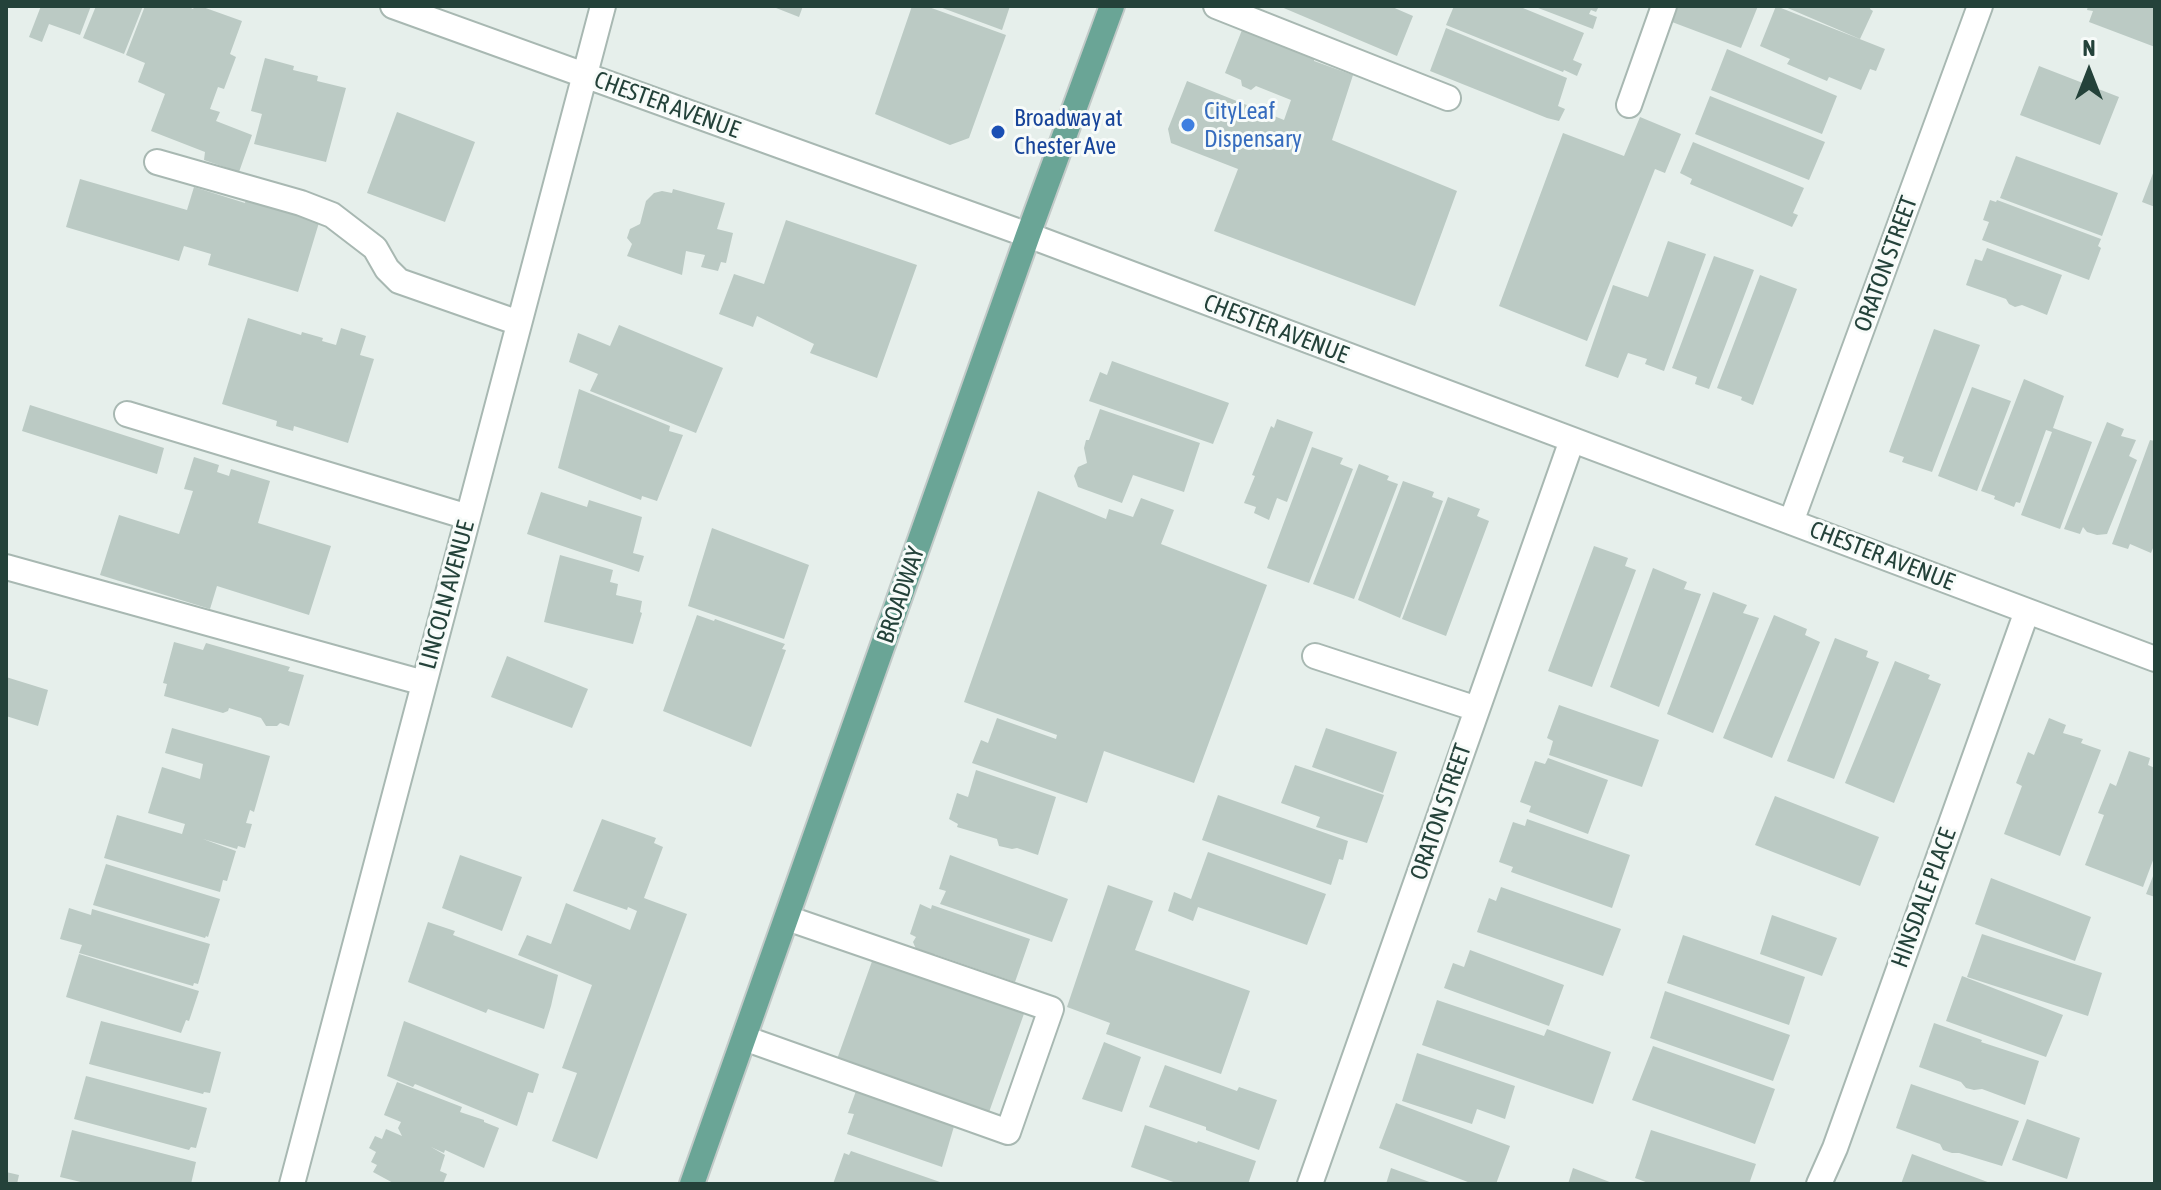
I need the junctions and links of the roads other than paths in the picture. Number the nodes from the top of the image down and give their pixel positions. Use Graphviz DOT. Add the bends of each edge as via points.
graph roads {
  1 [pos="393,6"];
  2 [pos="603,6"];
  3 [pos="1112,6"];
  4 [pos="1216,6"];
  5 [pos="1664,6"];
  6 [pos="1980,6"];
  7 [pos="584,76"];
  8 [pos="1448,98"];
  9 [pos="1629,105"];
  10 [pos="157,162"];
  11 [pos="1028,235"];
  12 [pos="519,323"];
  13 [pos="127,414"];
  14 [pos="1572,440"];
  15 [pos="468,517"];
  16 [pos="1791,522"];
  17 [pos="6,567"];
  18 [pos="2027,611"];
  19 [pos="1315,656"];
  20 [pos="2155,659"];
  21 [pos="424,683"];
  22 [pos="1477,709"];
  23 [pos="787,918"];
  24 [pos="744,1038"];
  25 [pos="292,1184"];
  26 [pos="692,1184"];
  27 [pos="1310,1184"];
  28 [pos="1819,1184"];
  1 -- 7 [label="street, CHESTER AVENUE"];
  2 -- 7 [label="street, LINCOLN AVENUE"];
  3 -- 11 [label="main road, BROADWAY"];
  4 -- 8 [label="street"];
  5 -- 9 [label="street"];
  6 -- 16 [label="street, ORATON STREET"];
  7 -- 11 [label="street, CHESTER AVENUE"];
  7 -- 12 [label="street, LINCOLN AVENUE"];
  10 -- 12 [label="street" via="332,215 375,248 399,281"];
  11 -- 14 [label="street, CHESTER AVENUE"];
  11 -- 23 [label="main road, BROADWAY"];
  12 -- 15 [label="street, LINCOLN AVENUE"];
  13 -- 15 [label="street"];
  14 -- 16 [label="street, CHESTER AVENUE"];
  14 -- 22 [label="street, ORATON STREET"];
  15 -- 21 [label="street, LINCOLN AVENUE"];
  16 -- 18 [label="street, CHESTER AVENUE"];
  17 -- 21 [label="street"];
  18 -- 20 [label="street, CHESTER AVENUE"];
  18 -- 28 [label="street, HINSDALE PLACE"];
  19 -- 22 [label="street"];
  21 -- 25 [label="street, LINCOLN AVENUE"];
  22 -- 27 [label="street, ORATON STREET"];
  23 -- 24 [label="main road, BROADWAY"];
  23 -- 24 [label="street" via="1051,1009 1008,1132"];
  24 -- 26 [label="main road, BROADWAY"];
}
